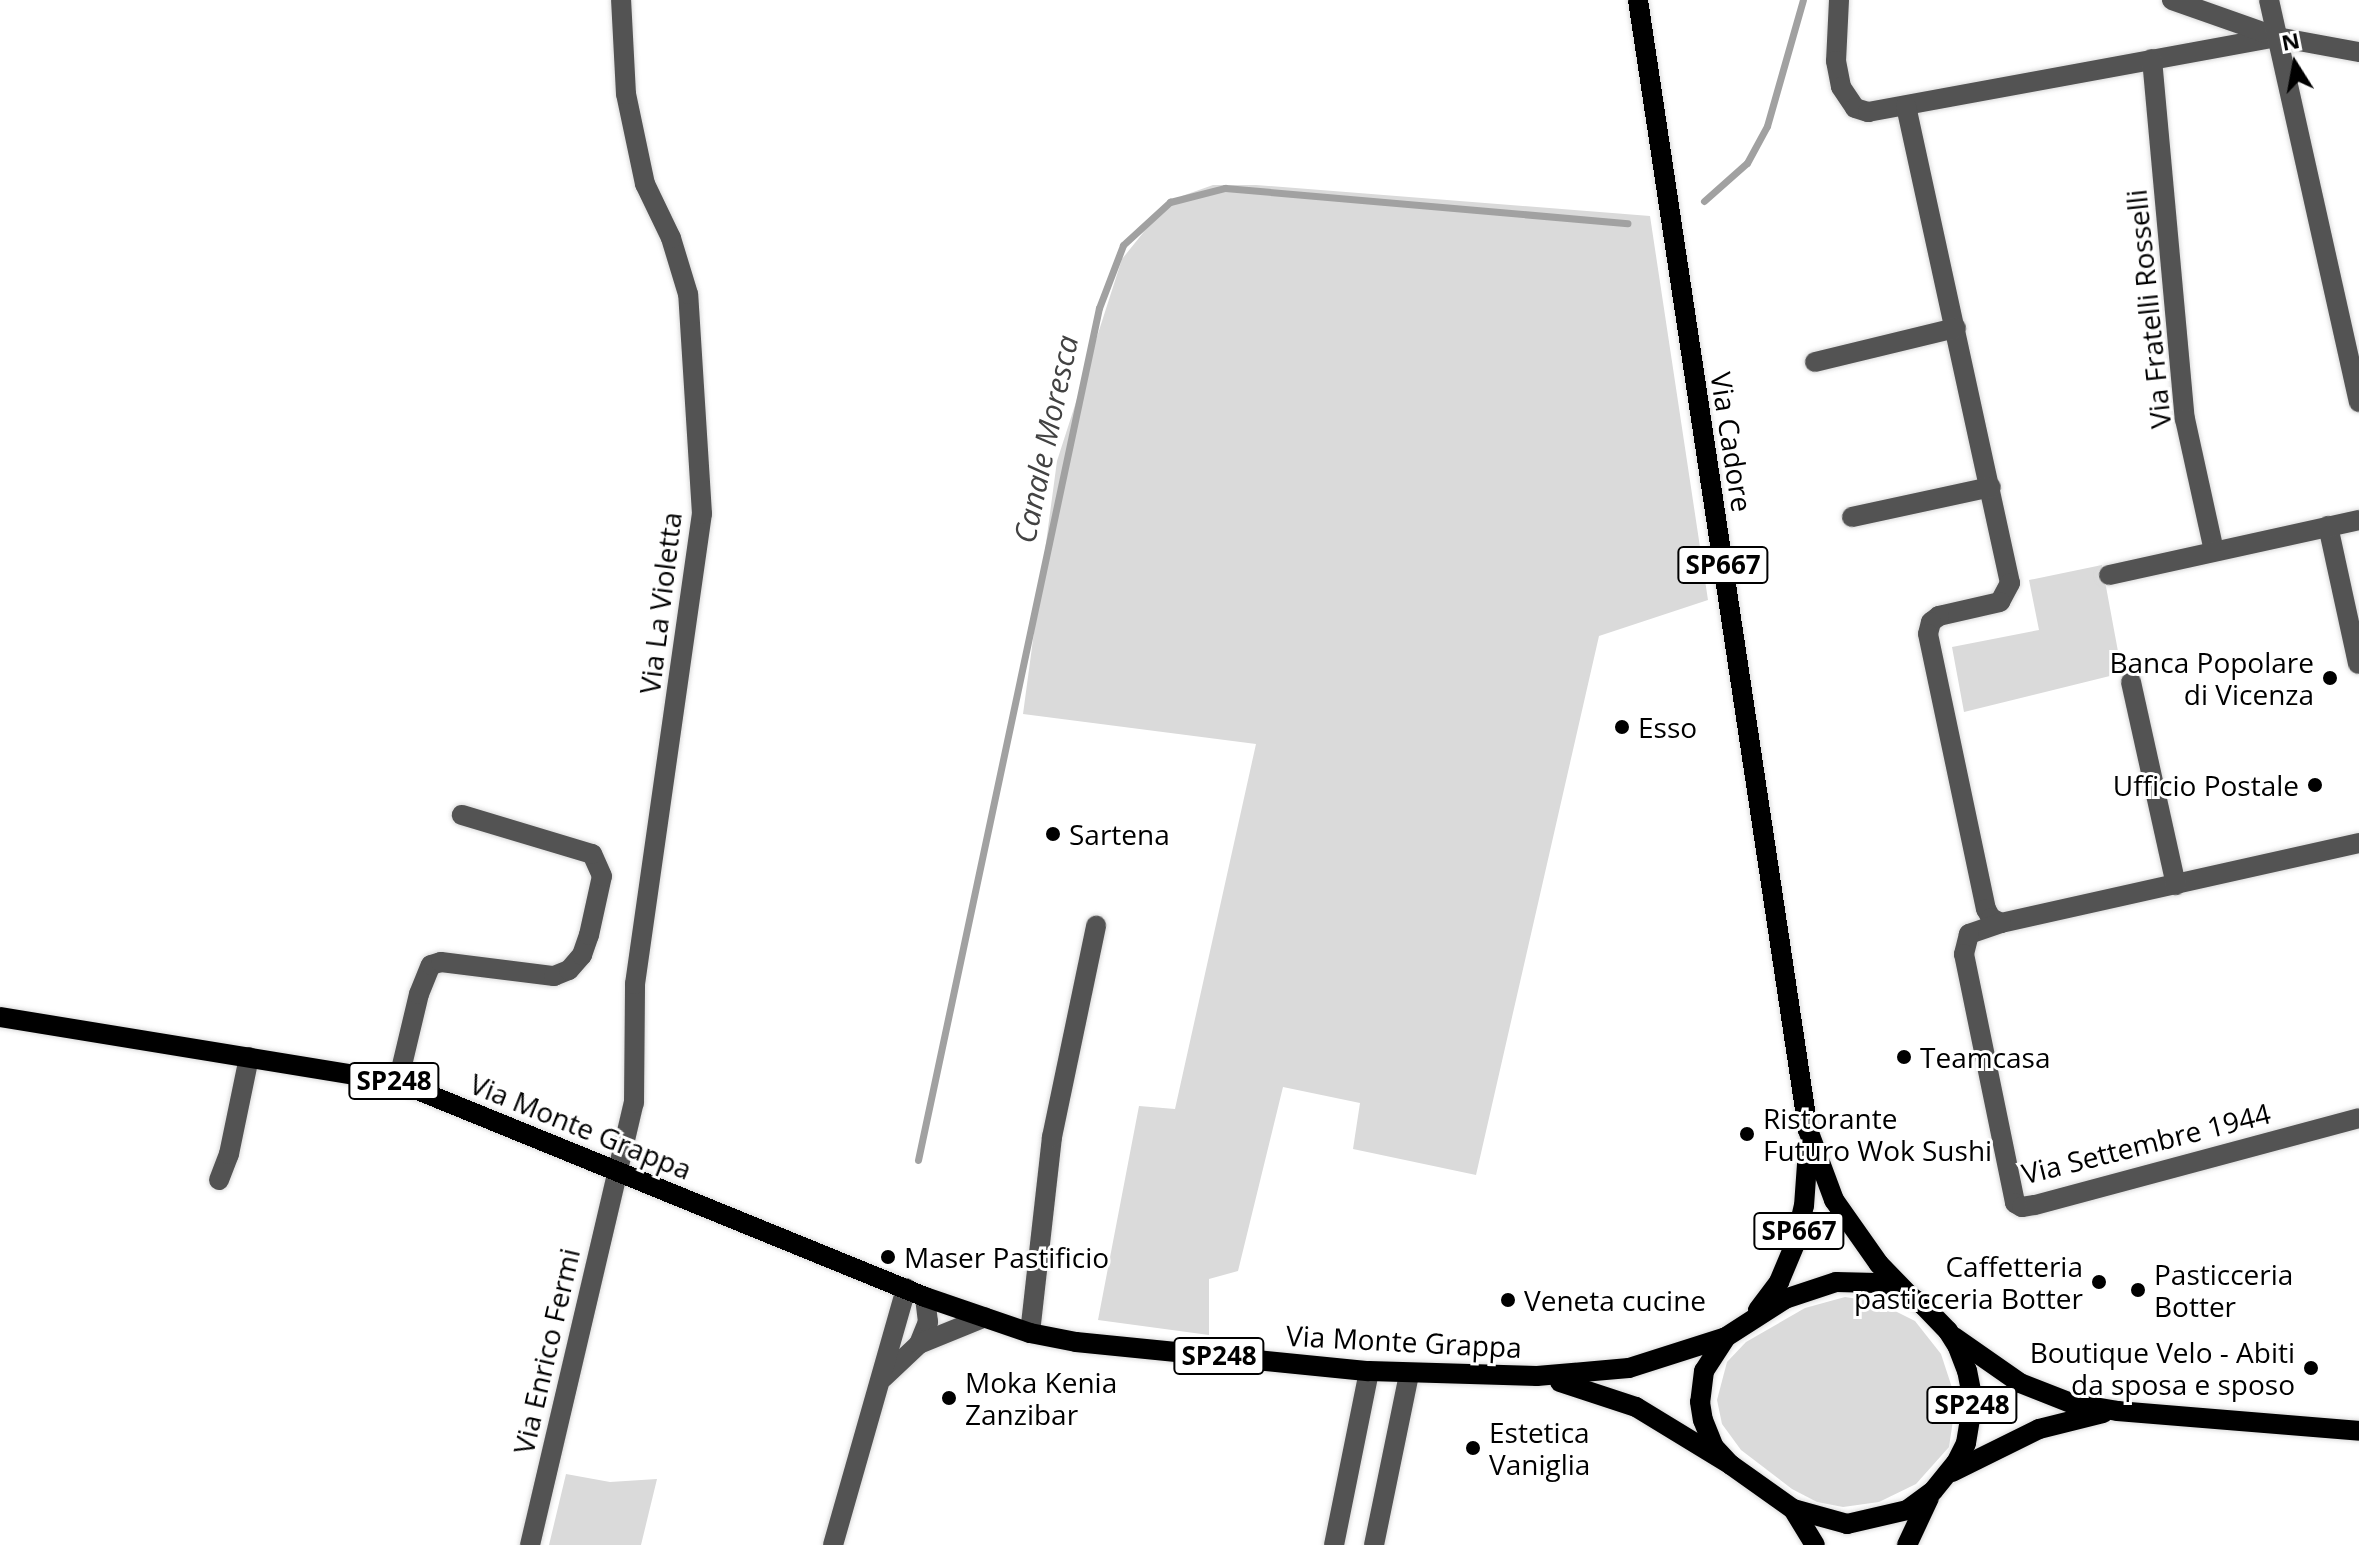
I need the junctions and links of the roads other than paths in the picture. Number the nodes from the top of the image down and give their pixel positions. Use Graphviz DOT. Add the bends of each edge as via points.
graph roads {
  1 [pos="621,0"];
  2 [pos="1638,0"];
  3 [pos="1839,0"];
  4 [pos="2172,0"];
  5 [pos="2269,0"];
  6 [pos="2277,37"];
  7 [pos="2359,52"];
  8 [pos="2152,59"];
  9 [pos="1906,106"];
  10 [pos="1956,328"];
  11 [pos="1815,362"];
  12 [pos="2359,402"];
  13 [pos="1991,487"];
  14 [pos="1852,517"];
  15 [pos="2359,520"];
  16 [pos="2328,526"];
  17 [pos="2214,551"];
  18 [pos="2109,575"];
  19 [pos="2358,664"];
  20 [pos="2131,682"];
  21 [pos="462,815"];
  22 [pos="2359,843"];
  23 [pos="2176,885"];
  24 [pos="2001,923"];
  25 [pos="1096,926"];
  26 [pos="0,1017"];
  27 [pos="249,1057"];
  28 [pos="398,1082"];
  29 [pos="2359,1118"];
  30 [pos="1808,1130"];
  31 [pos="618,1171"];
  32 [pos="219,1180"];
  33 [pos="906,1288"];
  34 [pos="1910,1296"];
  35 [pos="925,1297"];
  36 [pos="985,1317"];
  37 [pos="1751,1319"];
  38 [pos="1030,1333"];
  39 [pos="1951,1335"];
  40 [pos="1726,1337"];
  41 [pos="919,1344"];
  42 [pos="1369,1371"];
  43 [pos="1409,1374"];
  44 [pos="1537,1376"];
  45 [pos="880,1381"];
  46 [pos="2118,1411"];
  47 [pos="2359,1431"];
  48 [pos="1731,1465"];
  49 [pos="1948,1474"];
  50 [pos="1933,1491"];
  51 [pos="1793,1509"];
  52 [pos="530,1545"];
  53 [pos="833,1545"];
  54 [pos="1334,1545"];
  55 [pos="1374,1545"];
  56 [pos="1815,1545"];
  57 [pos="1907,1545"];
  1 -- 31 [label="street, Via La Violetta" via="626,94 645,184 671,238 688,294 702,514 635,984 634,1103"];
  2 -- 30 [label="main road, Via Cadore / SP667"];
  3 -- 9 [label="street" via="1836,61 1845,98 1868,112"];
  4 -- 6 [label="street"];
  5 -- 6 [label="street"];
  6 -- 7 [label="street"];
  6 -- 8 [label="street"];
  6 -- 12 [label="street"];
  8 -- 9 [label="street"];
  8 -- 17 [label="street, Via Fratelli Rosselli" via="2185,419"];
  9 -- 10 [label="street"];
  10 -- 11 [label="street"];
  10 -- 13 [label="street"];
  13 -- 14 [label="street"];
  13 -- 24 [label="street" via="2010,583 2007,594 2000,602 1939,616 1931,622 1928,644 1986,909"];
  15 -- 16 [label="street"];
  16 -- 17 [label="street"];
  16 -- 19 [label="street"];
  17 -- 18 [label="street"];
  20 -- 23 [label="street"];
  21 -- 28 [label="street" via="592,854 602,876 589,935 582,955 569,970 554,976 431,965"];
  22 -- 23 [label="street"];
  23 -- 24 [label="street"];
  24 -- 29 [label="street, Via Settembre 1944" via="1969,934 1964,954 2015,1203 2022,1207"];
  25 -- 38 [label="street" via="1052,1137"];
  26 -- 27 [label="main road, Via Monte Grappa / SP248"];
  27 -- 28 [label="main road, Via Monte Grappa / SP248"];
  27 -- 32 [label="street"];
  28 -- 31 [label="main road, Via Monte Grappa / SP248"];
  30 -- 34 [label="main road, Via Cadore / SP667" via="1834,1200 1879,1264"];
  30 -- 37 [label="main road, Via Cadore / SP667" via="1806,1187 1795,1244 1779,1282"];
  31 -- 33 [label="main road, Via Monte Grappa / SP248"];
  31 -- 52 [label="street, Via Enrico Fermi"];
  33 -- 35 [label="main road, Via Monte Grappa / SP248"];
  33 -- 45 [label="street"];
  34 -- 37 [label="main road, Via Monte Grappa / SP248" via="1877,1283 1836,1282 1796,1294"];
  34 -- 39 [label="main road, Via Monte Grappa / SP248"];
  35 -- 36 [label="main road, Via Monte Grappa / SP248"];
  35 -- 41 [label="street" via="928,1322"];
  36 -- 38 [label="main road, Via Monte Grappa / SP248"];
  36 -- 41 [label="street"];
  37 -- 40 [label="main road, Via Monte Grappa / SP248"];
  38 -- 42 [label="main road, Via Monte Grappa / SP248"];
  39 -- 46 [label="main road, Via Monte Grappa / SP248" via="2036,1391"];
  39 -- 49 [label="main road, Via Monte Grappa / SP248" via="1973,1401 1963,1453"];
  40 -- 44 [label="main road, Via Monte Grappa / SP248" via="1629,1368"];
  40 -- 48 [label="main road, Via Monte Grappa / SP248" via="1708,1361 1700,1402 1710,1438"];
  41 -- 45 [label="street"];
  42 -- 43 [label="main road, Via Monte Grappa / SP248"];
  42 -- 54 [label="street"];
  43 -- 44 [label="main road, Via Monte Grappa / SP248"];
  43 -- 55 [label="street"];
  44 -- 48 [label="main road, Via Monte Grappa / SP248" via="1624,1401"];
  45 -- 53 [label="street"];
  46 -- 47 [label="main road, Via Monte Grappa / SP248"];
  46 -- 49 [label="main road, Via Monte Grappa / SP248" via="2039,1429"];
  48 -- 51 [label="main road, Via Monte Grappa / SP248"];
  49 -- 50 [label="main road, Via Monte Grappa / SP248"];
  50 -- 51 [label="main road, Via Monte Grappa / SP248" via="1907,1510 1864,1523 1831,1523"];
  50 -- 57 [label="main road"];
  51 -- 56 [label="main road"];
}
